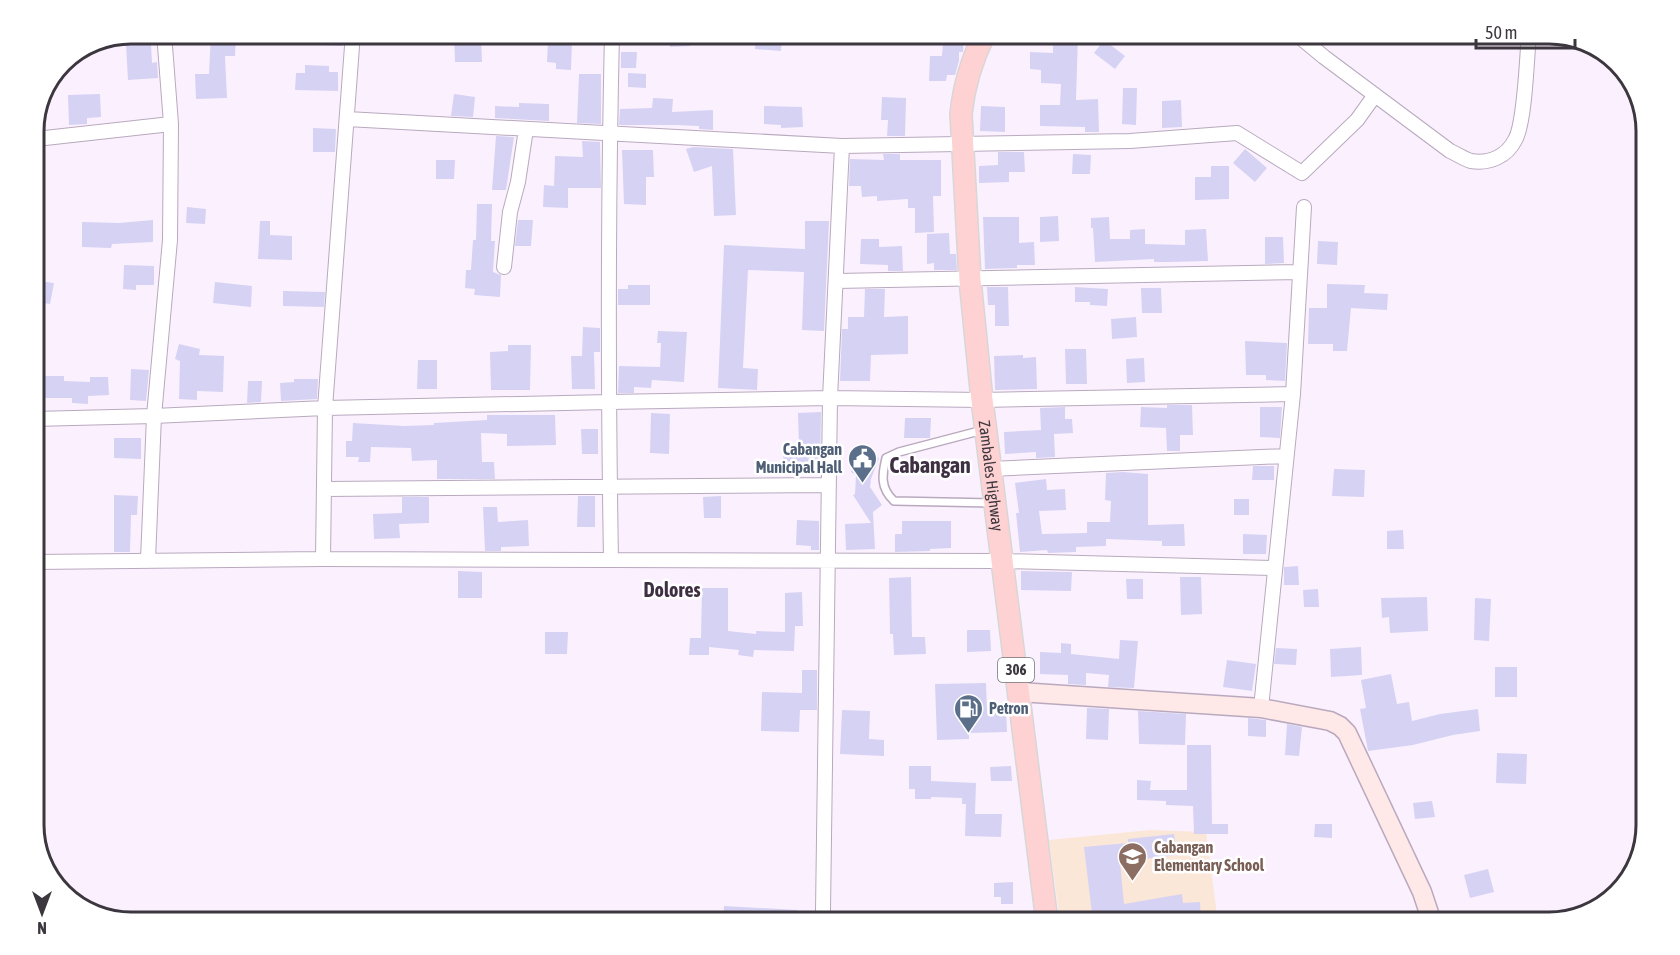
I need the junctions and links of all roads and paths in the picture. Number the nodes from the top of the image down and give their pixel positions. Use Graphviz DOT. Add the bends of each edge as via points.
graph roads {
  1 [pos="165,44"];
  2 [pos="352,44"];
  3 [pos="612,44"];
  4 [pos="980,44"];
  5 [pos="1309,44"];
  6 [pos="1528,44"];
  7 [pos="1375,95"];
  8 [pos="347,119"];
  9 [pos="171,124"];
  10 [pos="526,129"];
  11 [pos="609,134"];
  12 [pos="44,138"];
  13 [pos="963,144"];
  14 [pos="842,146"];
  15 [pos="1304,207"];
  16 [pos="504,267"];
  17 [pos="1300,272"];
  18 [pos="970,280"];
  19 [pos="836,281"];
  20 [pos="1293,394"];
  21 [pos="830,398"];
  22 [pos="982,400"];
  23 [pos="609,402"];
  24 [pos="325,408"];
  25 [pos="154,416"];
  26 [pos="44,419"];
  27 [pos="986,429"];
  28 [pos="1286,456"];
  29 [pos="990,469"];
  30 [pos="829,485"];
  31 [pos="610,486"];
  32 [pos="324,489"];
  33 [pos="995,503"];
  34 [pos="322,559"];
  35 [pos="148,560"];
  36 [pos="611,560"];
  37 [pos="1002,561"];
  38 [pos="44,562"];
  39 [pos="829,562"];
  40 [pos="1275,568"];
  41 [pos="1019,692"];
  42 [pos="1261,708"];
  43 [pos="823,911"];
  44 [pos="1046,912"];
  45 [pos="1429,912"];
  1 -- 9 [label="street"];
  2 -- 8 [label="street"];
  3 -- 11 [label="street"];
  4 -- 13 [label="main road, Zambales Highway / 306" via="964,87"];
  5 -- 7 [label="street"];
  6 -- 7 [label="street" via="1517,138 1506,154 1491,160 1471,161 1450,151"];
  7 -- 13 [label="street" via="1357,120 1302,173 1237,133 1130,141"];
  8 -- 10 [label="street"];
  8 -- 24 [label="street"];
  9 -- 12 [label="street"];
  9 -- 25 [label="street" via="170,240"];
  10 -- 11 [label="street"];
  10 -- 16 [label="street"];
  11 -- 14 [label="street"];
  11 -- 23 [label="street"];
  13 -- 14 [label="street"];
  13 -- 18 [label="main road, Zambales Highway / 306"];
  14 -- 19 [label="street"];
  15 -- 17 [label="street"];
  17 -- 18 [label="street"];
  17 -- 20 [label="street"];
  18 -- 19 [label="street"];
  18 -- 22 [label="main road, Zambales Highway / 306"];
  19 -- 21 [label="street"];
  20 -- 22 [label="street"];
  20 -- 28 [label="street"];
  21 -- 22 [label="street"];
  21 -- 23 [label="street"];
  21 -- 30 [label="street"];
  22 -- 27 [label="main road, Zambales Highway / 306"];
  23 -- 24 [label="street"];
  23 -- 31 [label="street"];
  24 -- 25 [label="street"];
  24 -- 32 [label="street"];
  25 -- 26 [label="street"];
  25 -- 35 [label="street"];
  27 -- 29 [label="main road, Zambales Highway / 306"];
  27 -- 33 [label="lane" via="886,458 883,485 894,501"];
  28 -- 29 [label="street"];
  28 -- 40 [label="street"];
  29 -- 33 [label="main road, Zambales Highway / 306"];
  30 -- 31 [label="street"];
  30 -- 39 [label="street"];
  31 -- 32 [label="street"];
  31 -- 36 [label="street"];
  32 -- 34 [label="street"];
  33 -- 37 [label="main road, Zambales Highway / 306"];
  34 -- 35 [label="street"];
  34 -- 36 [label="street"];
  35 -- 38 [label="street"];
  36 -- 39 [label="street"];
  37 -- 39 [label="street"];
  37 -- 40 [label="street"];
  37 -- 41 [label="main road, Zambales Highway / 306"];
  39 -- 43 [label="street"];
  40 -- 42 [label="street"];
  41 -- 42 [label="street"];
  41 -- 44 [label="main road, Zambales Highway / 306"];
  42 -- 45 [label="street" via="1330,721 1347,733"];
}
